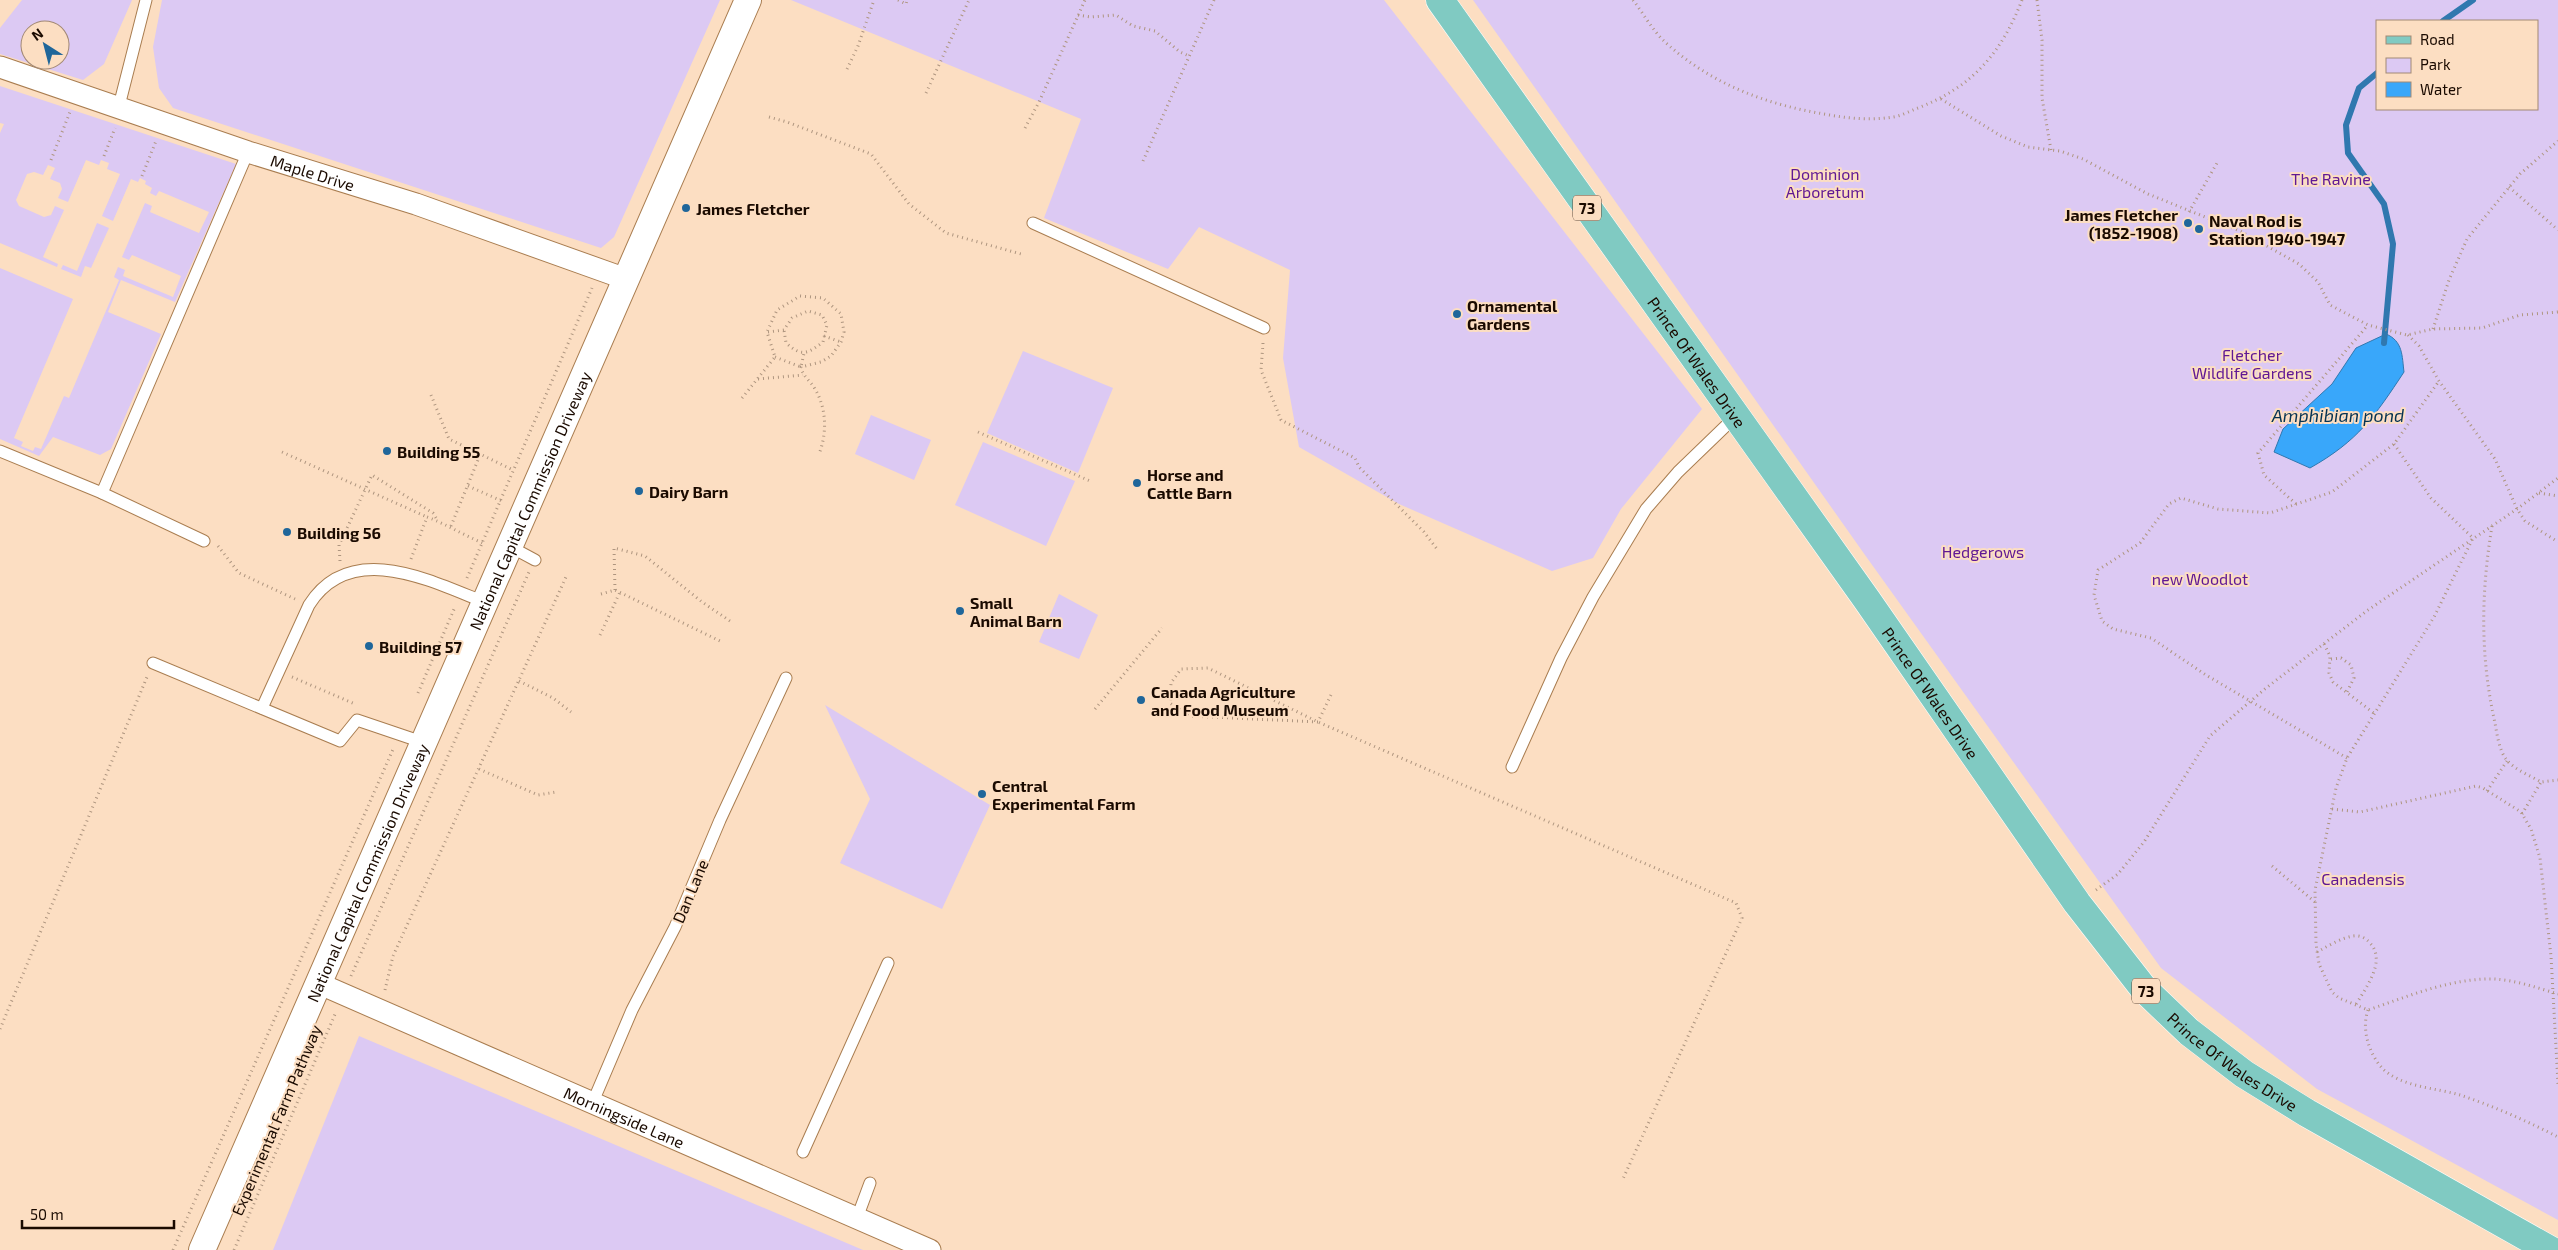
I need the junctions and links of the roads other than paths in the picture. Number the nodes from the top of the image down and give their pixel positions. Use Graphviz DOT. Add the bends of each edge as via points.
graph roads {
  1 [pos="146,0"];
  2 [pos="748,0"];
  3 [pos="1440,0"];
  4 [pos="0,67"];
  5 [pos="118,114"];
  6 [pos="248,152"];
  7 [pos="1034,223"];
  8 [pos="626,279"];
  9 [pos="1264,328"];
  10 [pos="1735,417"];
  11 [pos="0,451"];
  12 [pos="102,493"];
  13 [pos="204,541"];
  14 [pos="508,546"];
  15 [pos="535,560"];
  16 [pos="472,597"];
  17 [pos="153,663"];
  18 [pos="786,678"];
  19 [pos="262,708"];
  20 [pos="411,738"];
  21 [pos="1512,767"];
  22 [pos="888,963"];
  23 [pos="332,989"];
  24 [pos="592,1104"];
  25 [pos="803,1152"];
  26 [pos="870,1183"];
  27 [pos="857,1218"];
  28 [pos="202,1250"];
  29 [pos="930,1250"];
  30 [pos="2550,1250"];
  1 -- 5 [label="lane"];
  2 -- 8 [label="street, National Capital Commission Driveway"];
  3 -- 10 [label="main road, Prince Of Wales Drive / 73"];
  4 -- 5 [label="street, Maple Drive"];
  5 -- 6 [label="street, Maple Drive"];
  6 -- 8 [label="street, Maple Drive" via="416,204"];
  6 -- 12 [label="lane"];
  7 -- 9 [label="lane"];
  8 -- 14 [label="street, National Capital Commission Driveway"];
  10 -- 21 [label="lane" via="1678,472 1646,509 1561,658"];
  10 -- 30 [label="main road, Prince Of Wales Drive / 73" via="1867,600 2077,903 2144,989 2189,1032 2244,1074 2315,1118"];
  11 -- 12 [label="lane"];
  12 -- 13 [label="lane"];
  14 -- 15 [label="lane"];
  14 -- 16 [label="street, National Capital Commission Driveway"];
  16 -- 19 [label="lane" via="407,573 356,570 340,575 318,591 309,606"];
  16 -- 20 [label="street, National Capital Commission Driveway"];
  17 -- 19 [label="lane"];
  18 -- 24 [label="lane, Dan Lane" via="675,927 632,1010"];
  19 -- 20 [label="lane" via="340,741 357,720"];
  20 -- 23 [label="street, National Capital Commission Driveway"];
  22 -- 25 [label="lane"];
  23 -- 24 [label="street, Morningside Lane"];
  23 -- 28 [label="street, National Capital Commission Driveway"];
  24 -- 27 [label="street, Morningside Lane"];
  26 -- 27 [label="lane"];
  27 -- 29 [label="street, Morningside Lane"];
}
